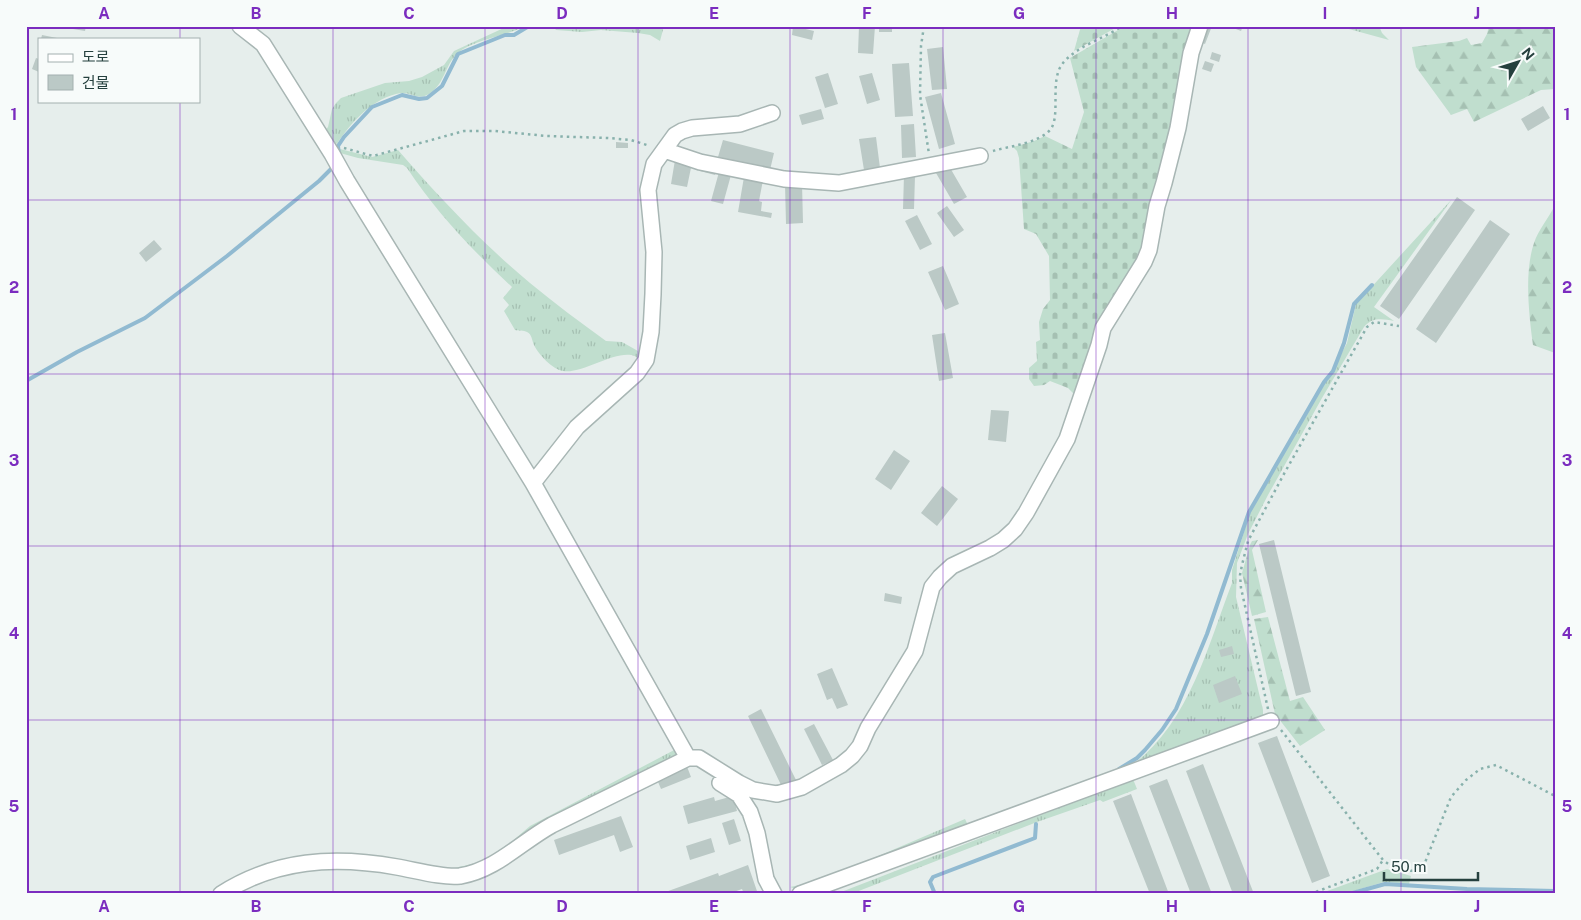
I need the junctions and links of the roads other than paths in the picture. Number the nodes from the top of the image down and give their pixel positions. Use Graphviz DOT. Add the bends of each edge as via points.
graph roads {
  1 [pos="240,26"];
  2 [pos="260,26"];
  3 [pos="1200,26"];
  4 [pos="263,44"];
  5 [pos="772,113"];
  6 [pos="664,150"];
  7 [pos="980,156"];
  8 [pos="533,483"];
  9 [pos="1271,721"];
  10 [pos="688,758"];
  11 [pos="704,773"];
  12 [pos="221,894"];
  13 [pos="774,894"];
  14 [pos="800,894"];
  1 -- 4 [label="street"];
  2 -- 4 [label="street"];
  3 -- 10 [label="street" via="1191,54 1178,128 1149,250 1103,328 1067,439 1015,529 990,548 952,566 932,587 915,651 860,746 841,765 802,787 777,794 753,790 699,758"];
  4 -- 8 [label="street"];
  5 -- 6 [label="street" via="740,124 692,128 675,135"];
  6 -- 7 [label="street" via="700,162 784,179 839,183"];
  6 -- 8 [label="street" via="654,164 648,190 654,252 651,332 646,360 637,373 577,427"];
  8 -- 10 [label="street"];
  9 -- 14 [label="street"];
  10 -- 12 [label="street" via="533,835 494,865 470,874 440,875 349,861 312,862 260,874"];
  11 -- 13 [label="street" via="739,795 745,803 757,833 766,879"];
}
